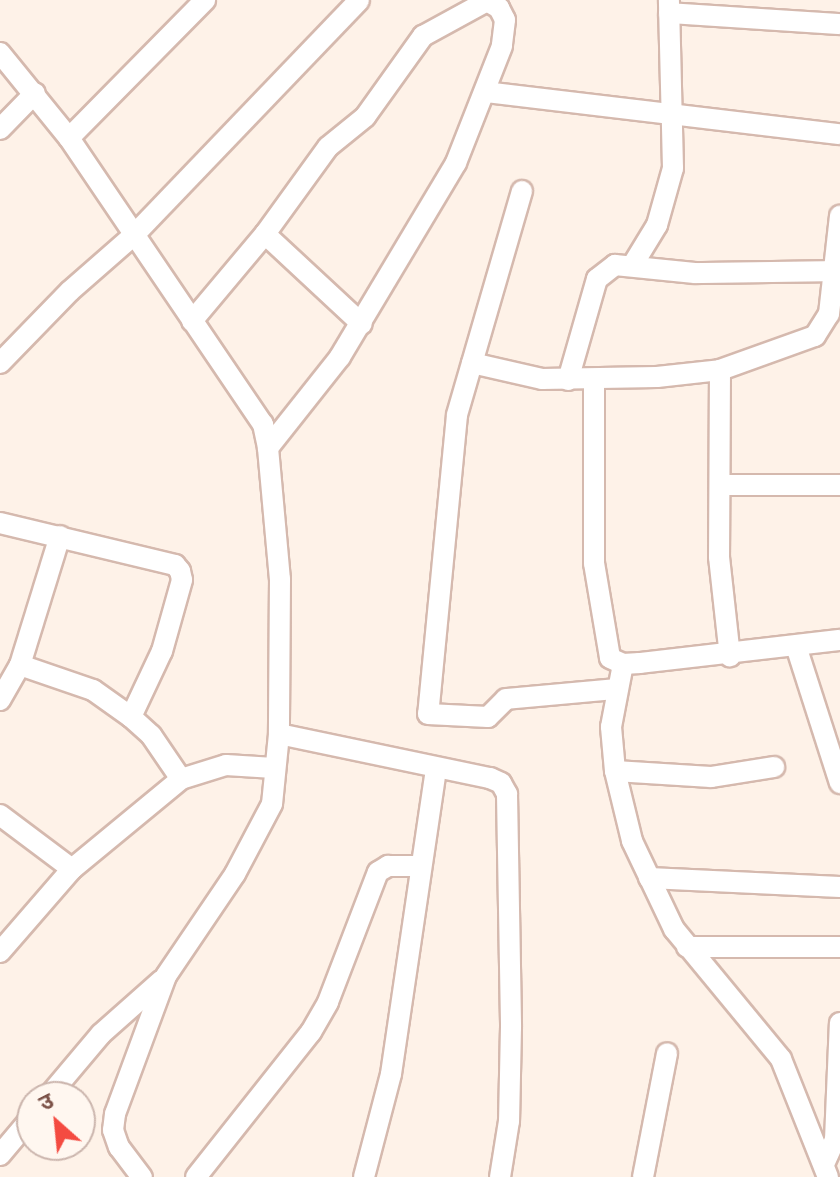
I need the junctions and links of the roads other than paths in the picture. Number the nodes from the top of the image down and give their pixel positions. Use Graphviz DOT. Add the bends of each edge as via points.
graph roads {
  1 [pos="205,0"];
  2 [pos="359,0"];
  3 [pos="669,7"];
  4 [pos="840,24"];
  5 [pos="0,53"];
  6 [pos="486,92"];
  7 [pos="35,93"];
  8 [pos="671,115"];
  9 [pos="0,129"];
  10 [pos="840,134"];
  11 [pos="69,138"];
  12 [pos="522,191"];
  13 [pos="840,216"];
  14 [pos="265,234"];
  15 [pos="134,235"];
  16 [pos="632,266"];
  17 [pos="831,271"];
  18 [pos="192,321"];
  19 [pos="362,324"];
  20 [pos="0,363"];
  21 [pos="472,363"];
  22 [pos="720,370"];
  23 [pos="568,380"];
  24 [pos="594,380"];
  25 [pos="268,448"];
  26 [pos="721,485"];
  27 [pos="840,485"];
  28 [pos="0,523"];
  29 [pos="60,536"];
  30 [pos="840,640"];
  31 [pos="796,646"];
  32 [pos="730,656"];
  33 [pos="623,664"];
  34 [pos="7,679"];
  35 [pos="616,689"];
  36 [pos="131,717"];
  37 [pos="279,734"];
  38 [pos="774,767"];
  39 [pos="274,768"];
  40 [pos="436,769"];
  41 [pos="615,771"];
  42 [pos="181,779"];
  43 [pos="840,783"];
  44 [pos="0,815"];
  45 [pos="420,866"];
  46 [pos="72,869"];
  47 [pos="649,878"];
  48 [pos="840,887"];
  49 [pos="687,947"];
  50 [pos="840,947"];
  51 [pos="0,952"];
  52 [pos="166,976"];
  53 [pos="840,1023"];
  54 [pos="667,1053"];
  55 [pos="61,1081"];
  56 [pos="16,1136"];
  57 [pos="0,1155"];
  58 [pos="826,1170"];
  59 [pos="142,1177"];
  60 [pos="196,1177"];
  61 [pos="364,1177"];
  62 [pos="500,1177"];
  63 [pos="643,1177"];
  1 -- 11 [label="street"];
  2 -- 15 [label="street"];
  3 -- 4 [label="street"];
  3 -- 8 [label="street"];
  5 -- 7 [label="street"];
  6 -- 8 [label="street"];
  6 -- 14 [label="street" via="505,20 487,1 423,36 365,117 314,162"];
  6 -- 19 [label="street" via="456,163"];
  7 -- 9 [label="street"];
  7 -- 11 [label="street"];
  8 -- 10 [label="street"];
  8 -- 16 [label="street" via="673,168 667,198"];
  11 -- 15 [label="street"];
  12 -- 21 [label="street"];
  13 -- 17 [label="street"];
  14 -- 18 [label="street"];
  14 -- 19 [label="street"];
  15 -- 18 [label="street"];
  15 -- 20 [label="street"];
  16 -- 17 [label="street" via="695,273"];
  16 -- 23 [label="street" via="615,265 597,279"];
  17 -- 22 [label="street" via="829,314 815,336"];
  18 -- 25 [label="street" via="263,424"];
  19 -- 25 [label="street" via="308,402"];
  21 -- 23 [label="street"];
  21 -- 35 [label="street" via="457,415 448,481 428,714 488,717 506,699"];
  22 -- 24 [label="street"];
  22 -- 26 [label="street"];
  23 -- 24 [label="street"];
  24 -- 33 [label="street" via="594,563 605,645 610,658"];
  25 -- 37 [label="street" via="280,579"];
  26 -- 27 [label="street"];
  26 -- 32 [label="street" via="719,557"];
  28 -- 29 [label="street"];
  29 -- 34 [label="street"];
  29 -- 36 [label="street" via="175,565 180,571 162,651"];
  30 -- 31 [label="street"];
  31 -- 32 [label="street"];
  31 -- 43 [label="street"];
  32 -- 33 [label="street"];
  33 -- 35 [label="street"];
  34 -- 36 [label="street" via="93,690"];
  35 -- 41 [label="street" via="611,727"];
  36 -- 42 [label="street" via="151,735"];
  37 -- 39 [label="street"];
  37 -- 40 [label="street"];
  38 -- 41 [label="street" via="711,777"];
  39 -- 42 [label="street" via="226,765"];
  39 -- 52 [label="street" via="272,804 261,831"];
  40 -- 45 [label="street"];
  40 -- 62 [label="street" via="490,778 507,794 511,1027 509,1121"];
  41 -- 47 [label="street" via="632,841"];
  42 -- 46 [label="street"];
  44 -- 46 [label="street"];
  45 -- 60 [label="street" via="388,866 378,872 328,1002 311,1032"];
  45 -- 61 [label="street" via="391,1074"];
  46 -- 51 [label="street"];
  47 -- 48 [label="street"];
  47 -- 49 [label="street"];
  49 -- 50 [label="street"];
  49 -- 58 [label="street" via="766,1036 801,1100"];
  52 -- 55 [label="street" via="101,1034"];
  52 -- 59 [label="street" via="113,1130"];
  53 -- 58 [label="street" via="835,1140"];
  54 -- 63 [label="street"];
  56 -- 57 [label="street"];
}
